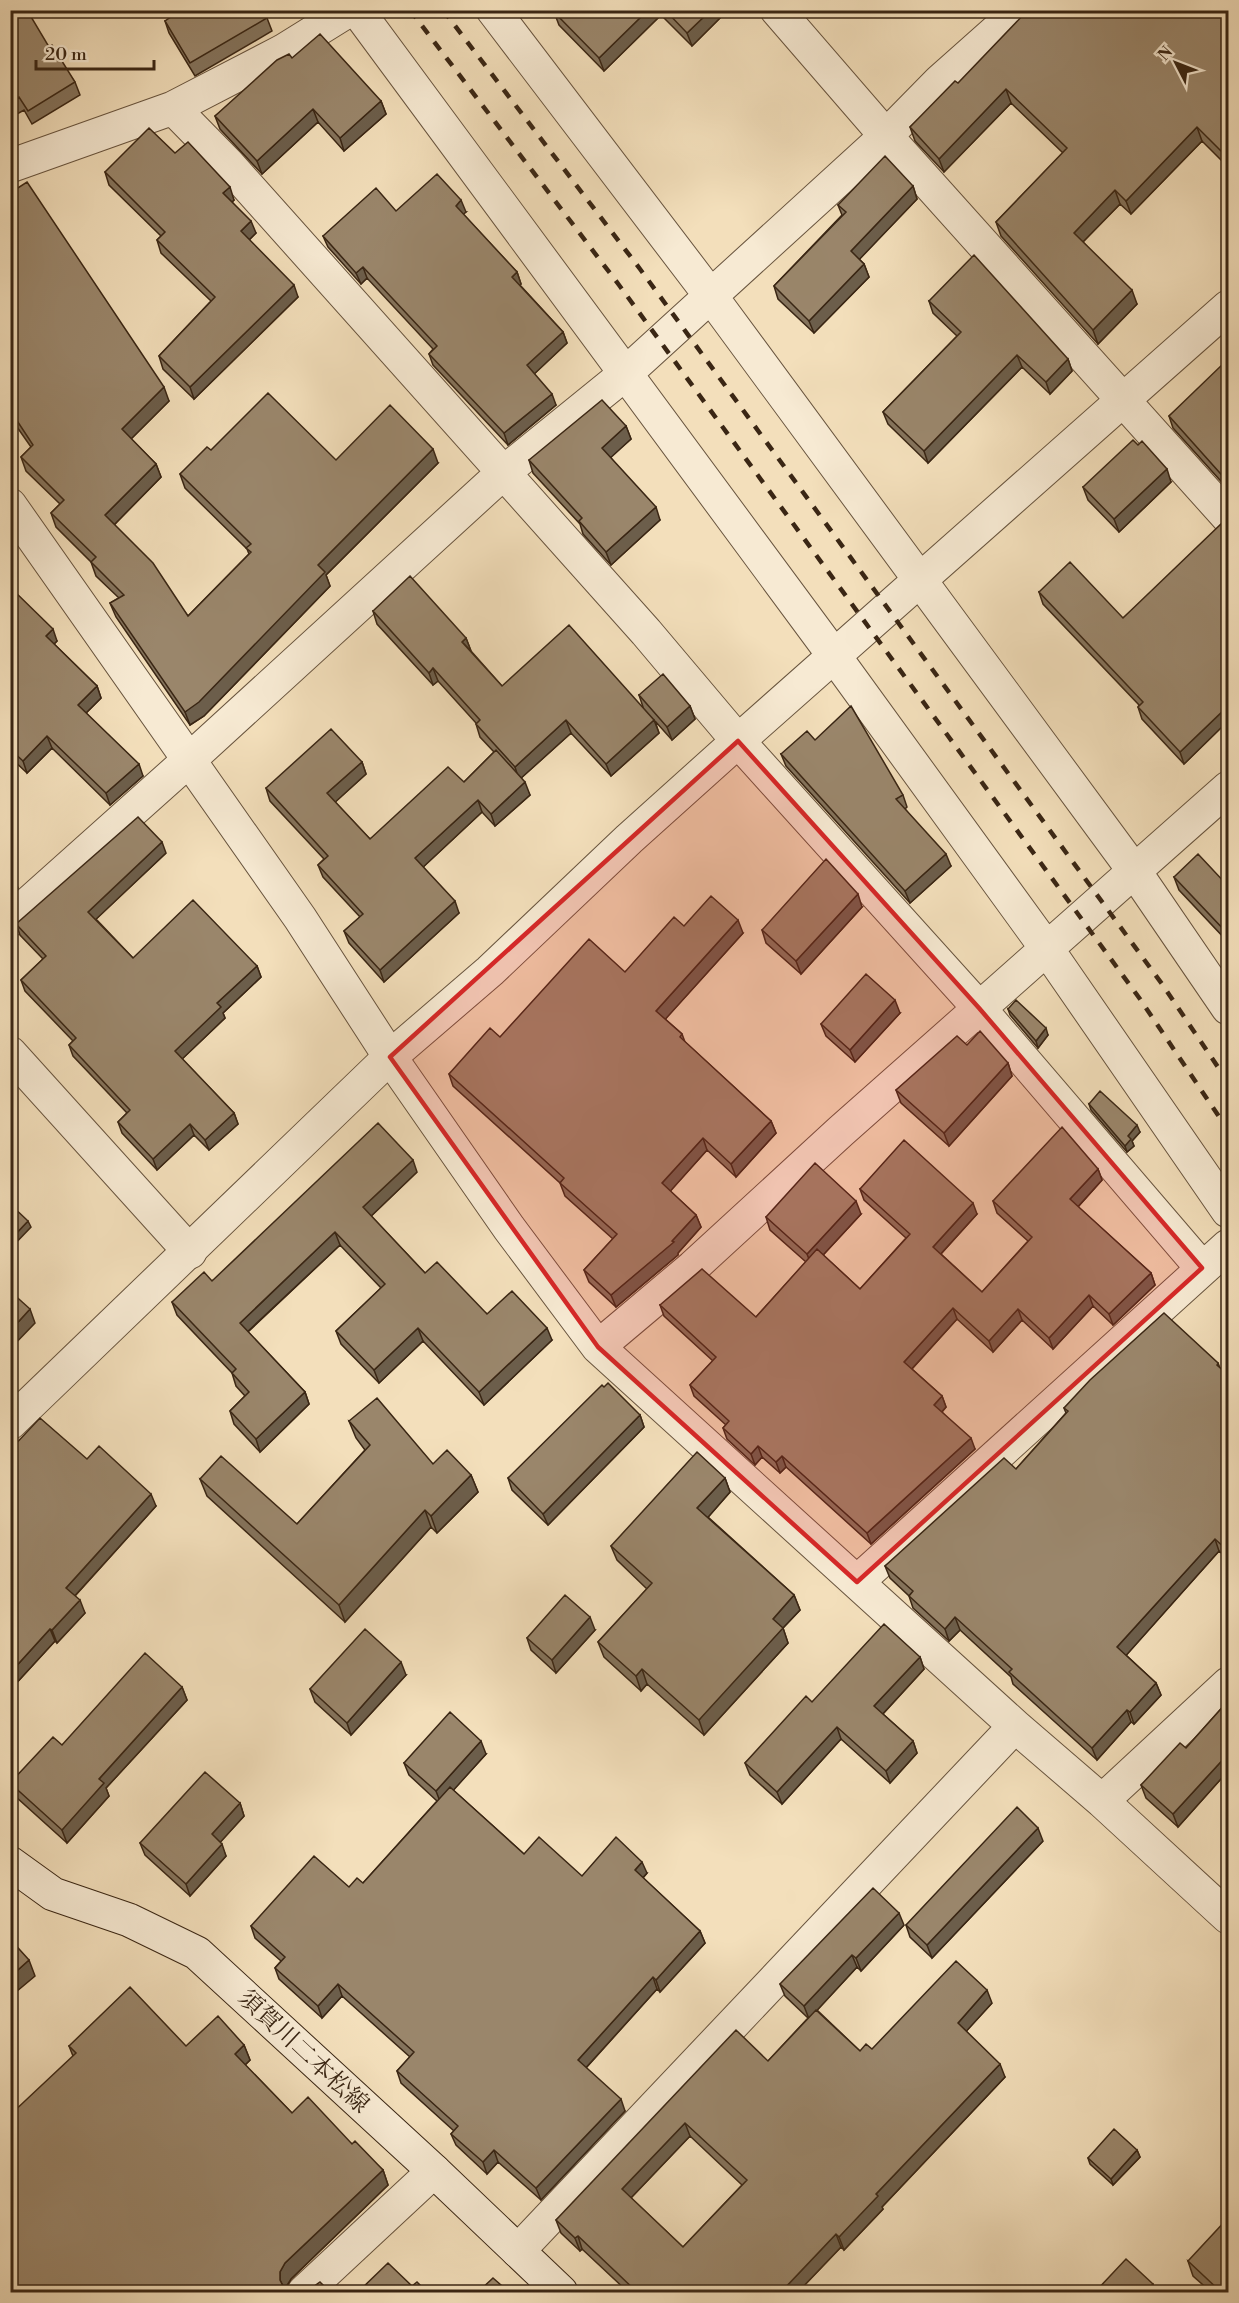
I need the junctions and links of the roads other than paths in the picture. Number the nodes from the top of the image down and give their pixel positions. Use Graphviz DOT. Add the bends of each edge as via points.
graph roads {
  1 [pos="349,10"];
  2 [pos="357,10"];
  3 [pos="493,10"];
  4 [pos="777,10"];
  5 [pos="1020,10"];
  6 [pos="173,108"];
  7 [pos="886,136"];
  8 [pos="10,166"];
  9 [pos="710,295"];
  10 [pos="1228,307"];
  11 [pos="625,374"];
  12 [pos="1123,402"];
  13 [pos="503,473"];
  14 [pos="10,505"];
  15 [pos="1228,517"];
  16 [pos="920,581"];
  17 [pos="835,657"];
  18 [pos="738,741"];
  19 [pos="189,760"];
  20 [pos="1228,788"];
  21 [pos="1135,872"];
  22 [pos="10,920"];
  23 [pos="1047,949"];
  24 [pos="979,1008"];
  25 [pos="1228,1008"];
  26 [pos="10,1053"];
  27 [pos="390,1057"];
  28 [pos="1228,1211"];
  29 [pos="1228,1246"];
  30 [pos="190,1252"];
  31 [pos="1202,1268"];
  32 [pos="598,1347"];
  33 [pos="10,1423"];
  34 [pos="857,1582"];
  35 [pos="1228,1684"];
  36 [pos="1014,1726"];
  37 [pos="1102,1801"];
  38 [pos="10,1863"];
  39 [pos="1228,1917"];
  40 [pos="434,2171"];
  41 [pos="518,2251"];
  42 [pos="304,2292"];
  43 [pos="561,2292"];
  1 -- 6 [label="street" via="283,51"];
  2 -- 11 [label="street"];
  3 -- 9 [label="street"];
  4 -- 7 [label="street"];
  5 -- 7 [label="street" via="940,81"];
  6 -- 8 [label="street"];
  6 -- 13 [label="street"];
  7 -- 9 [label="street"];
  7 -- 12 [label="street"];
  9 -- 11 [label="street"];
  9 -- 16 [label="street"];
  10 -- 12 [label="street"];
  11 -- 13 [label="street"];
  11 -- 17 [label="street"];
  12 -- 15 [label="street"];
  12 -- 16 [label="street"];
  13 -- 18 [label="street"];
  13 -- 19 [label="street"];
  14 -- 19 [label="street"];
  16 -- 17 [label="street"];
  16 -- 21 [label="street"];
  17 -- 18 [label="street"];
  17 -- 23 [label="street"];
  18 -- 24 [label="street"];
  18 -- 27 [label="street"];
  19 -- 22 [label="street"];
  19 -- 27 [label="street" via="300,918"];
  20 -- 21 [label="street"];
  21 -- 23 [label="street"];
  21 -- 25 [label="street"];
  23 -- 24 [label="street"];
  23 -- 28 [label="street"];
  24 -- 31 [label="street"];
  24 -- 32 [label="street" via="693,1267"];
  26 -- 30 [label="street"];
  27 -- 30 [label="street"];
  27 -- 32 [label="street"];
  29 -- 31 [label="street"];
  30 -- 33 [label="street"];
  31 -- 34 [label="street"];
  32 -- 34 [label="street"];
  34 -- 36 [label="street"];
  35 -- 37 [label="street"];
  36 -- 37 [label="street"];
  36 -- 41 [label="street"];
  37 -- 39 [label="street"];
  38 -- 40 [label="street, 須賀川二本松線" via="53,1894 129,1920 197,1953"];
  40 -- 41 [label="street, 須賀川二本松線"];
  40 -- 42 [label="street"];
  41 -- 43 [label="street, 須賀川二本松線"];
}
